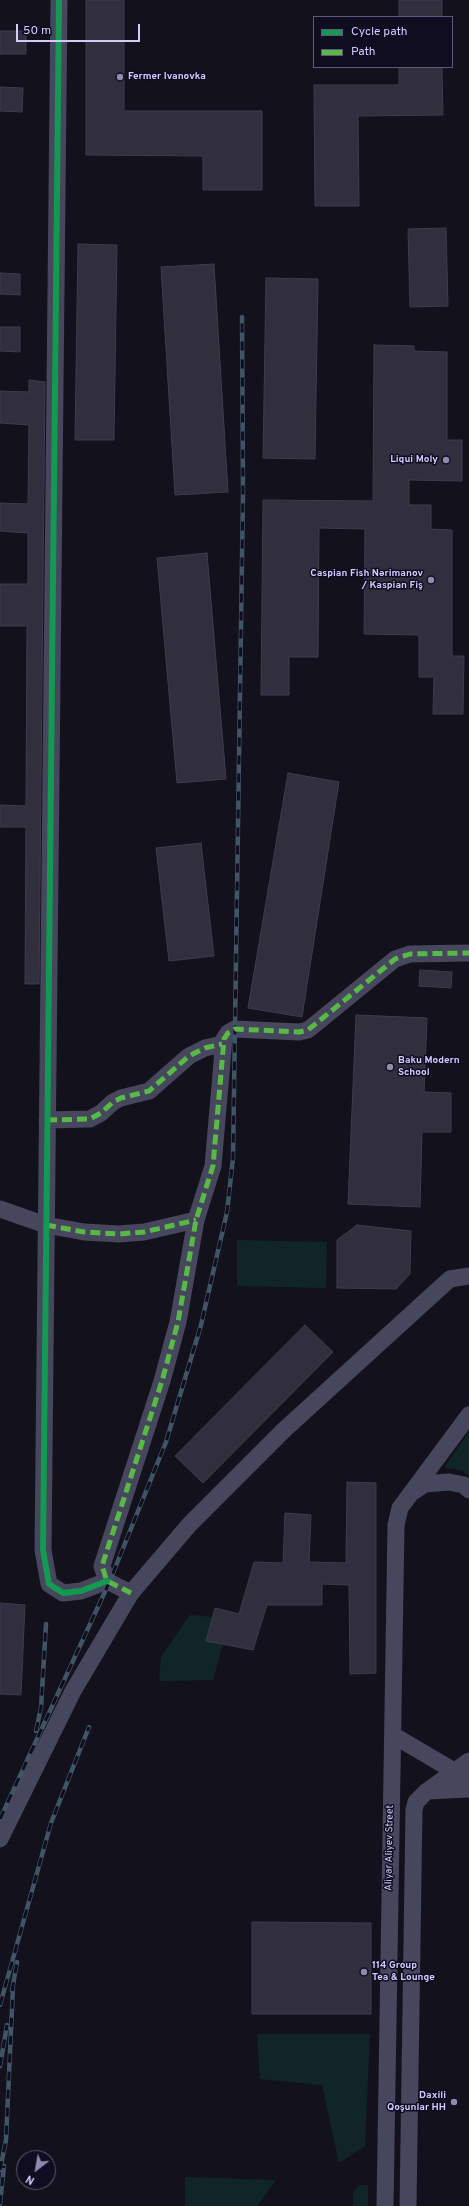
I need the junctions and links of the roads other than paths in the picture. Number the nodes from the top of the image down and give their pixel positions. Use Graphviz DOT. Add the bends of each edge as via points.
graph roads {
  1 [pos="59,0"];
  2 [pos="469,953"];
  3 [pos="222,1044"];
  4 [pos="47,1120"];
  5 [pos="0,1209"];
  6 [pos="196,1220"];
  7 [pos="46,1225"];
  8 [pos="469,1276"];
  9 [pos="469,1415"];
  10 [pos="469,1490"];
  11 [pos="411,1493"];
  12 [pos="107,1581"];
  13 [pos="131,1594"];
  14 [pos="393,1736"];
  15 [pos="469,1761"];
  16 [pos="462,1775"];
  17 [pos="469,1789"];
  18 [pos="426,1792"];
  19 [pos="0,1839"];
  20 [pos="384,2165"];
  21 [pos="408,2166"];
  22 [pos="385,2206"];
  23 [pos="408,2206"];
  1 -- 4 [label="street"];
  2 -- 3 [label="street" via="410,954 396,959 308,1030 235,1030 228,1032"];
  3 -- 4 [label="street" via="205,1048 189,1056 149,1091 121,1098 101,1114 90,1119"];
  3 -- 6 [label="street" via="219,1119 213,1166"];
  4 -- 7 [label="street"];
  5 -- 7 [label="street"];
  6 -- 7 [label="street" via="144,1232 119,1234 84,1232"];
  6 -- 12 [label="street" via="178,1322 162,1381 102,1566"];
  7 -- 12 [label="street" via="43,1550 46,1572 49,1584 63,1593 81,1591"];
  8 -- 13 [label="street" via="450,1279 441,1286 284,1430 189,1525"];
  9 -- 11 [label="street, Aliyar Aliyev Street"];
  10 -- 11 [label="street" via="464,1485 449,1482 425,1484"];
  11 -- 14 [label="street, Aliyar Aliyev Street" via="400,1508 396,1525"];
  12 -- 13 [label="street"];
  13 -- 19 [label="street" via="73,1691"];
  14 -- 16 [label="street"];
  14 -- 20 [label="street, Aliyar Aliyev Street"];
  15 -- 16 [label="street"];
  16 -- 18 [label="street"];
  17 -- 18 [label="street"];
  18 -- 21 [label="street" via="416,1802 414,1810"];
  20 -- 21 [label="street"];
  20 -- 22 [label="street, Aliyar Aliyev Street"];
  21 -- 23 [label="street"];
}
